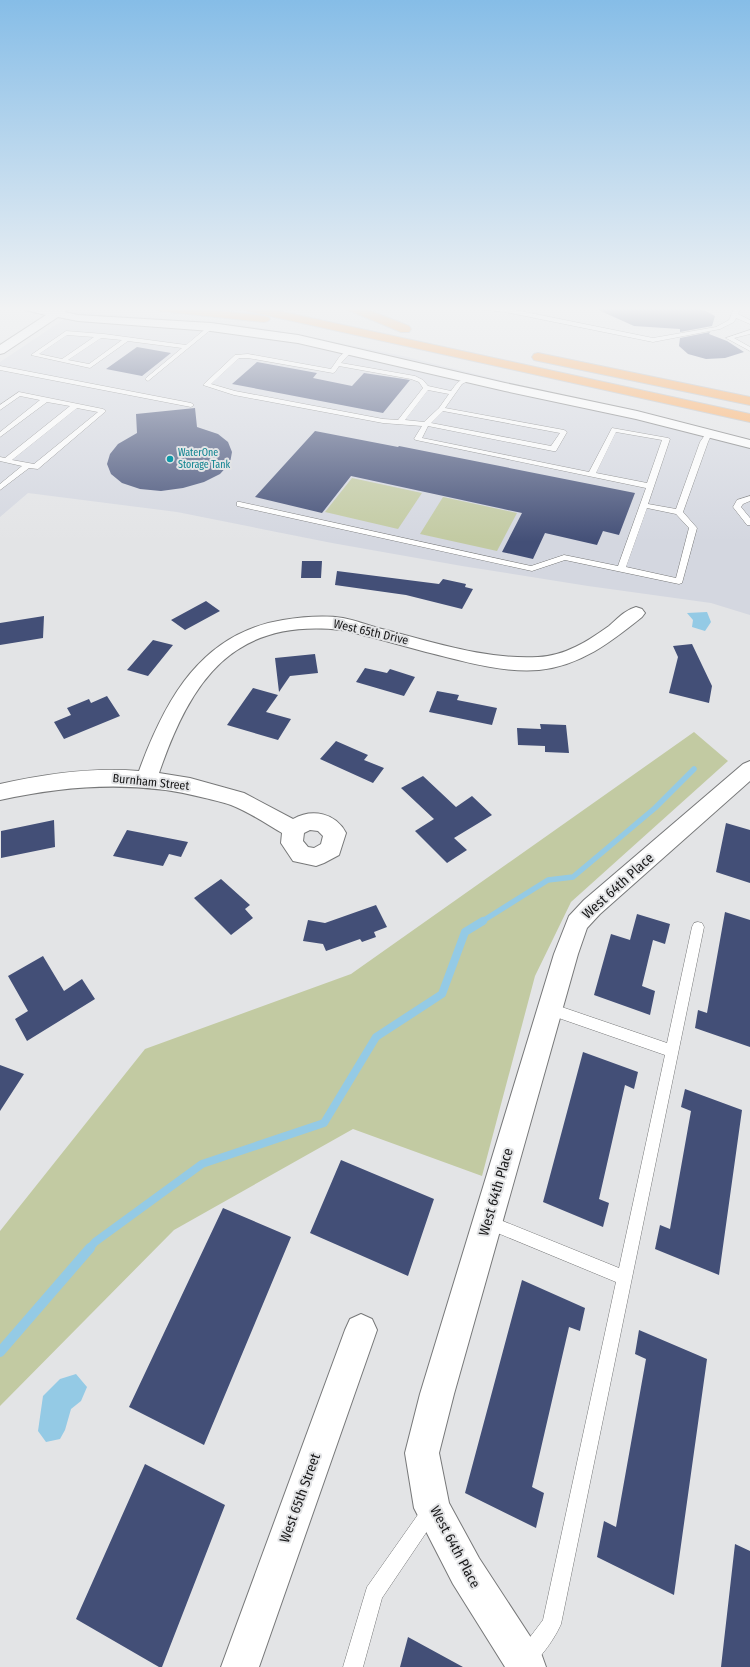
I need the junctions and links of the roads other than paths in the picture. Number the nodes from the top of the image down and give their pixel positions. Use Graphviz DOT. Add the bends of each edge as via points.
graph roads {
  1 [pos="92,386"];
  2 [pos="209,386"];
  3 [pos="458,386"];
  4 [pos="499,386"];
  5 [pos="602,386"];
  6 [pos="678,386"];
  7 [pos="426,388"];
  8 [pos="453,393"];
  9 [pos="45,400"];
  10 [pos="750,401"];
  11 [pos="191,405"];
  12 [pos="75,406"];
  13 [pos="0,408"];
  14 [pos="441,409"];
  15 [pos="750,418"];
  16 [pos="400,422"];
  17 [pos="426,424"];
  18 [pos="709,433"];
  19 [pos="0,435"];
  20 [pos="750,444"];
  21 [pos="3,460"];
  22 [pos="28,465"];
  23 [pos="592,474"];
  24 [pos="649,486"];
  25 [pos="0,488"];
  26 [pos="750,498"];
  27 [pos="240,504"];
  28 [pos="644,505"];
  29 [pos="679,512"];
  30 [pos="750,523"];
  31 [pos="621,569"];
  32 [pos="636,612"];
  33 [pos="749,772"];
  34 [pos="147,780"];
  35 [pos="0,792"];
  36 [pos="293,829"];
  37 [pos="698,928"];
  38 [pos="550,1009"];
  39 [pos="672,1051"];
  40 [pos="488,1222"];
  41 [pos="624,1278"];
  42 [pos="360,1330"];
  43 [pos="432,1508"];
  44 [pos="526,1664"];
  45 [pos="240,1667"];
  46 [pos="353,1667"];
  1 -- 11 [label="lane"];
  2 -- 16 [label="lane" via="383,421"];
  3 -- 8 [label="lane"];
  4 -- 18 [label="street"];
  5 -- 15 [label="highway"];
  6 -- 10 [label="highway"];
  7 -- 8 [label="lane"];
  7 -- 16 [label="lane"];
  8 -- 14 [label="lane"];
  9 -- 12 [label="lane"];
  9 -- 13 [label="lane" via="19,394"];
  9 -- 19 [label="lane"];
  12 -- 21 [label="lane"];
  12 -- 22 [label="lane" via="102,411 35,467"];
  14 -- 17 [label="lane"];
  14 -- 17 [label="lane" via="564,432 553,449"];
  16 -- 17 [label="lane"];
  17 -- 23 [label="lane" via="418,439"];
  18 -- 20 [label="street"];
  18 -- 29 [label="lane"];
  21 -- 22 [label="lane"];
  22 -- 25 [label="lane"];
  23 -- 24 [label="lane"];
  23 -- 24 [label="lane" via="614,429 666,439"];
  24 -- 28 [label="lane"];
  26 -- 30 [label="lane" via="740,502 738,507"];
  27 -- 31 [label="lane" via="532,569 564,557"];
  28 -- 29 [label="lane"];
  28 -- 31 [label="lane"];
  29 -- 31 [label="lane" via="693,528 679,581"];
  32 -- 34 [label="street, West 65th Drive" via="609,634 576,654 555,661 529,664 502,664 343,624 299,622 272,627 244,638 205,665 182,696"];
  33 -- 38 [label="street, West 64th Place" via="592,907 578,922"];
  34 -- 35 [label="street, Burnham Street" via="78,778"];
  34 -- 36 [label="street, Burnham Street" via="176,783 242,800"];
  37 -- 39 [label="lane"];
  38 -- 39 [label="lane"];
  38 -- 40 [label="street, West 64th Place"];
  39 -- 41 [label="lane"];
  40 -- 41 [label="lane"];
  40 -- 43 [label="street, West 64th Place" via="422,1453"];
  41 -- 44 [label="lane" via="552,1624"];
  42 -- 45 [label="street, West 65th Street"];
  43 -- 44 [label="street, West 64th Place" via="466,1571"];
  43 -- 46 [label="lane" via="374,1594"];
}
